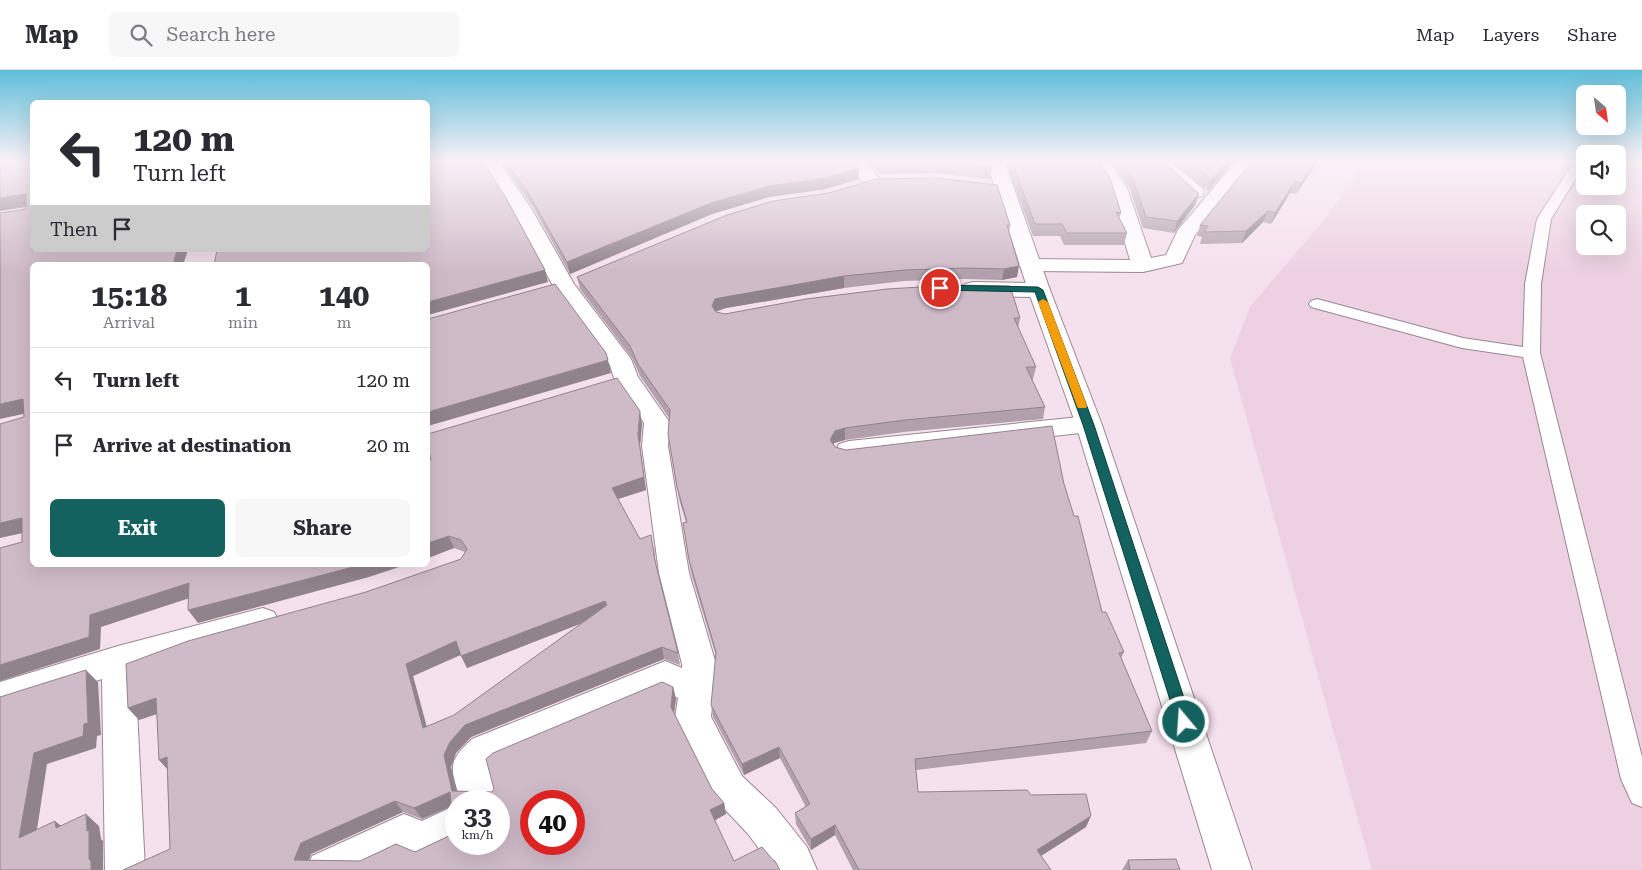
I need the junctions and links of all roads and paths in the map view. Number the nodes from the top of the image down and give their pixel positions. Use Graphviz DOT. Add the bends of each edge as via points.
graph roads {
  1 [pos="514,197"];
  2 [pos="1001,197"];
  3 [pos="1121,197"];
  4 [pos="1200,197"];
  5 [pos="1215,197"];
  6 [pos="1557,197"];
  7 [pos="1209,205"];
  8 [pos="1142,266"];
  9 [pos="1034,277"];
  10 [pos="950,288"];
  11 [pos="1317,304"];
  12 [pos="1531,353"];
  13 [pos="1089,425"];
  14 [pos="845,451"];
  15 [pos="287,614"];
  16 [pos="118,660"];
  17 [pos="696,690"];
  18 [pos="0,697"];
  19 [pos="476,790"];
  20 [pos="1642,794"];
  21 [pos="445,830"];
  22 [pos="125,870"];
  23 [pos="326,870"];
  24 [pos="797,870"];
  25 [pos="1232,870"];
  1 -- 17 [label="street" via="564,285 622,364 617,380 658,423 655,446 674,573 699,664"];
  2 -- 9 [label="street"];
  3 -- 8 [label="street"];
  4 -- 7 [label="street"];
  5 -- 7 [label="street"];
  6 -- 12 [label="lane" via="1544,218 1533,284"];
  7 -- 8 [label="street" via="1185,234 1175,258"];
  8 -- 9 [label="street"];
  9 -- 10 [label="street"];
  9 -- 13 [label="street"];
  11 -- 12 [label="lane" via="1462,343"];
  12 -- 20 [label="lane" via="1634,779"];
  13 -- 14 [label="street"];
  13 -- 25 [label="street"];
  15 -- 16 [label="street"];
  16 -- 18 [label="street"];
  16 -- 22 [label="street"];
  17 -- 19 [label="street" via="665,676 485,751 470,765"];
  17 -- 24 [label="street" via="694,718 730,788 762,821"];
  21 -- 23 [label="street" via="422,842 404,833"];
}
